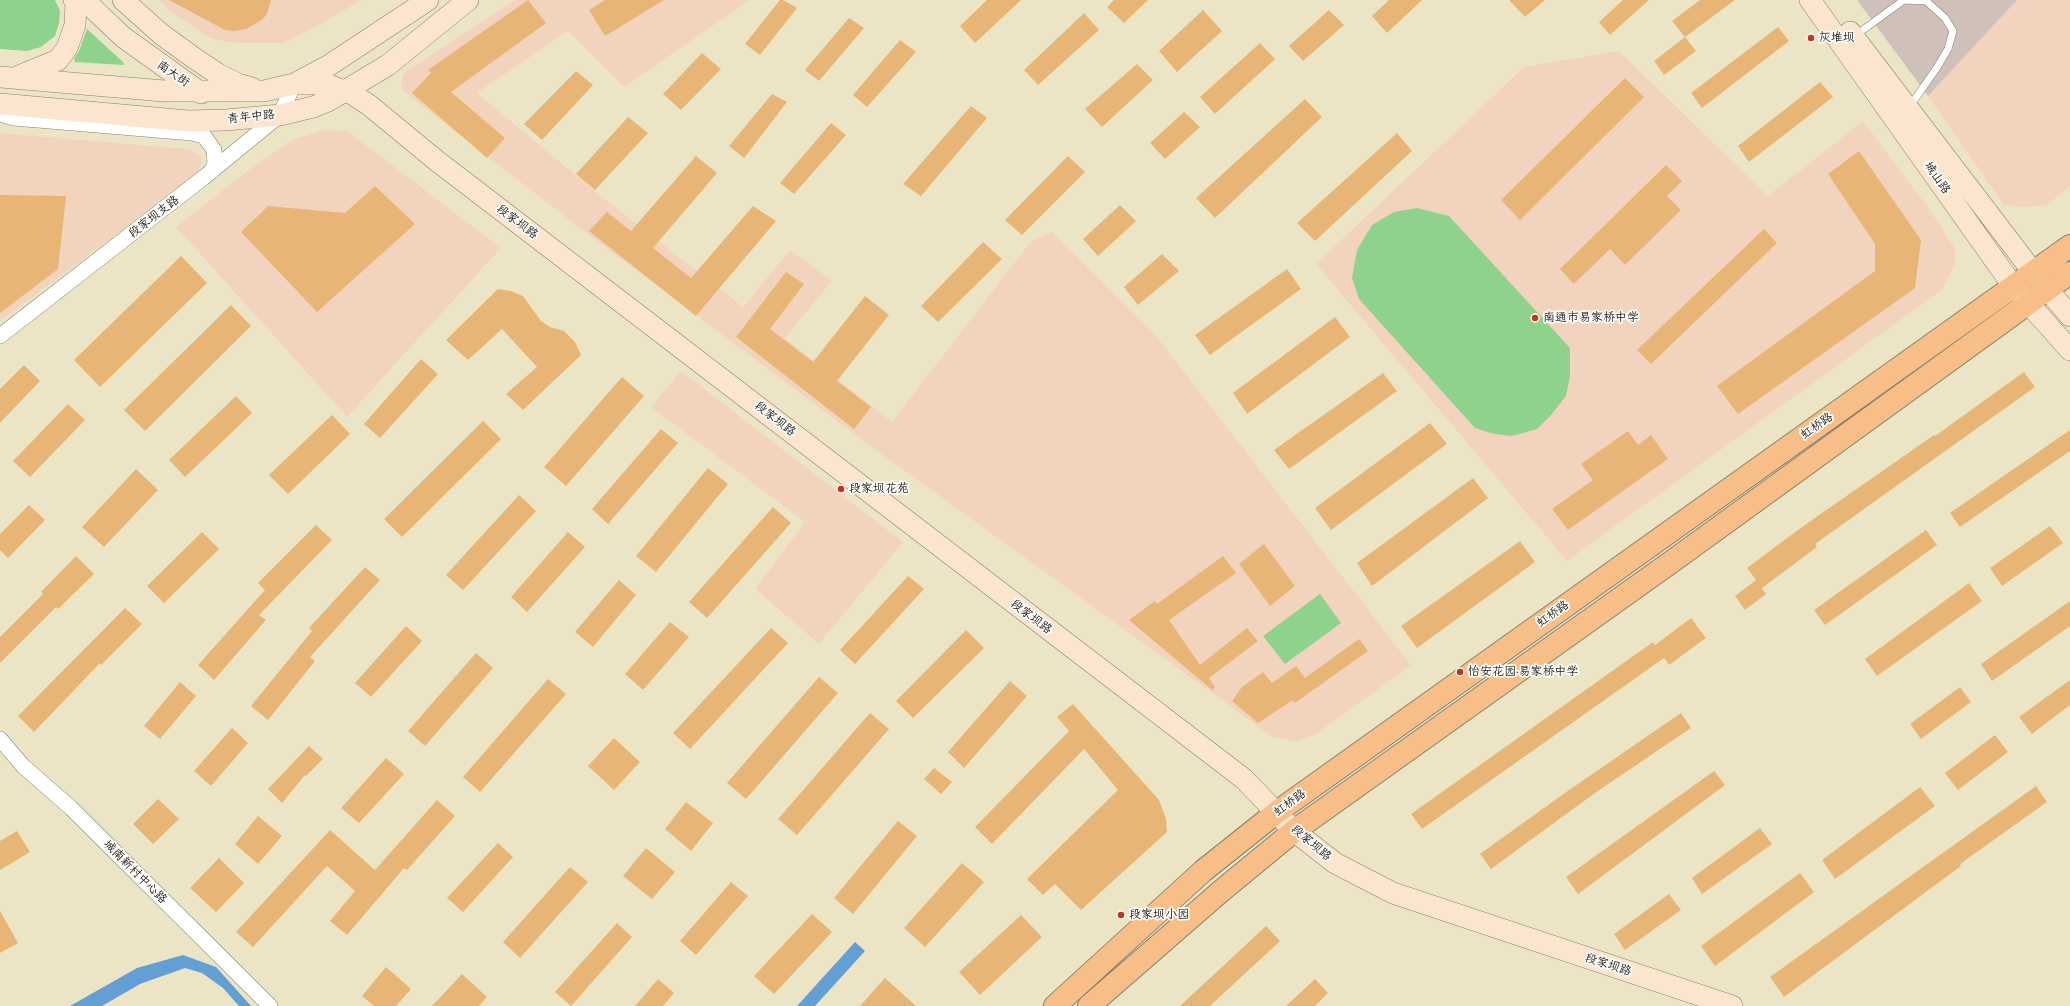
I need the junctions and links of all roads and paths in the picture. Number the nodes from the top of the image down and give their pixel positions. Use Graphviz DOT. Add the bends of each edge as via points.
graph roads {
  1 [pos="74,0"];
  2 [pos="84,0"];
  3 [pos="123,0"];
  4 [pos="428,0"];
  5 [pos="468,0"];
  6 [pos="1810,0"];
  7 [pos="1825,0"];
  8 [pos="1849,41"];
  9 [pos="7,78"];
  10 [pos="264,91"];
  11 [pos="202,93"];
  12 [pos="317,97"];
  13 [pos="0,104"];
  14 [pos="354,104"];
  15 [pos="1901,113"];
  16 [pos="0,114"];
  17 [pos="280,115"];
  18 [pos="386,119"];
  19 [pos="212,171"];
  20 [pos="2070,246"];
  21 [pos="2033,272"];
  22 [pos="2070,273"];
  23 [pos="2013,286"];
  24 [pos="2047,289"];
  25 [pos="2028,303"];
  26 [pos="2070,316"];
  27 [pos="0,336"];
  28 [pos="2070,350"];
  29 [pos="0,739"];
  30 [pos="1277,812"];
  31 [pos="1294,831"];
  32 [pos="270,1006"];
  33 [pos="1055,1006"];
  34 [pos="1089,1006"];
  35 [pos="1732,1006"];
  1 -- 9 [label="main road" via="75,25 67,48 58,60"];
  2 -- 11 [label="main road, 南大街" via="123,37"];
  3 -- 10 [label="main road, 南大街" via="161,34 218,74 238,84"];
  4 -- 12 [label="main road, 青年中路" via="348,54"];
  5 -- 12 [label="main road, 青年中路" via="388,65"];
  6 -- 8 [label="main road, 城山路"];
  7 -- 8 [label="main road, 城山路"];
  8 -- 15 [label="main road, 城山路"];
  8 -- 15 [label="lane" via="1904,0 1926,1 1945,18 1952,31 1948,49 1936,69"];
  9 -- 11 [label="main road, 青年中路"];
  10 -- 11 [label="main road, 青年中路"];
  10 -- 12 [label="main road, 青年中路"];
  11 -- 17 [label="main road, 南大街" via="244,111"];
  12 -- 17 [label="main road, 青年中路"];
  12 -- 18 [label="main road, 段家坝路"];
  12 -- 18 [label="main road, 段家坝路" via="326,84 352,94"];
  13 -- 17 [label="main road, 青年中路" via="188,121"];
  14 -- 18 [label="lane, 段家坝路"];
  15 -- 21 [label="main road, 城山路"];
  15 -- 23 [label="main road, 城山路"];
  16 -- 19 [label="street" via="14,118 204,136 211,143 215,156"];
  17 -- 19 [label="street, 段家坝支路"];
  18 -- 30 [label="main road, 段家坝路" via="1244,779"];
  19 -- 27 [label="street, 段家坝支路"];
  20 -- 21 [label="main road, 虹桥路"];
  21 -- 23 [label="main road, 虹桥路"];
  21 -- 24 [label="main road, 城山路"];
  22 -- 24 [label="main road, 虹桥路"];
  23 -- 25 [label="main road, 城山路"];
  23 -- 30 [label="main road, 虹桥路"];
  24 -- 25 [label="main road, 虹桥路"];
  24 -- 26 [label="main road, 城山路"];
  25 -- 28 [label="main road, 城山路"];
  25 -- 31 [label="main road, 虹桥路"];
  29 -- 32 [label="street, 城南新村中心路" via="23,766 71,808"];
  30 -- 31 [label="main road, 段家坝路"];
  30 -- 33 [label="main road, 虹桥路" via="1203,871"];
  31 -- 34 [label="main road, 虹桥路"];
  31 -- 35 [label="main road, 段家坝路" via="1335,863 1393,892"];
}
